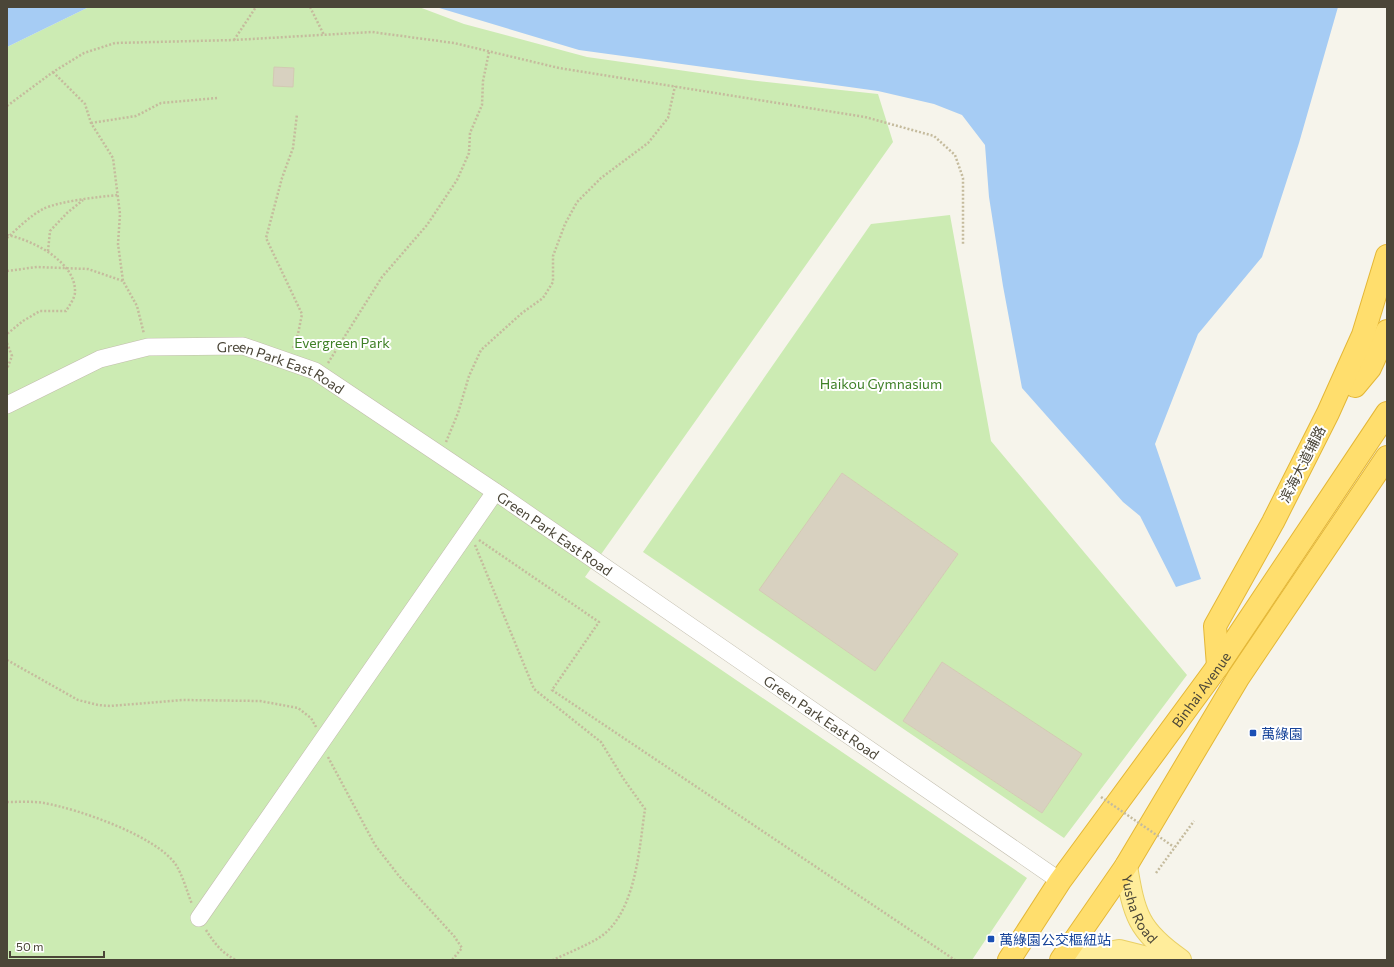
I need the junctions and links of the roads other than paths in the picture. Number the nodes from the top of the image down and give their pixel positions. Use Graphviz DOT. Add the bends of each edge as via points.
graph roads {
  1 [pos="1387,256"];
  2 [pos="1387,302"];
  3 [pos="1387,331"];
  4 [pos="1355,386"];
  5 [pos="7,405"];
  6 [pos="1387,413"];
  7 [pos="1387,457"];
  8 [pos="495,492"];
  9 [pos="1218,666"];
  10 [pos="1126,866"];
  11 [pos="1060,881"];
  12 [pos="199,918"];
  13 [pos="1009,960"];
  14 [pos="1061,960"];
  15 [pos="1071,960"];
  16 [pos="1155,960"];
  17 [pos="1180,960"];
  1 -- 9 [label="highway, 滨海大道辅路" via="1363,335 1328,413 1256,554 1215,626"];
  2 -- 4 [label="highway"];
  3 -- 4 [label="highway" via="1370,368"];
  4 -- 9 [label="highway" via="1252,588 1229,624"];
  5 -- 8 [label="street, Green Park East Road" via="100,359 148,347 243,346 315,371"];
  6 -- 9 [label="highway, Binhai Avenue"];
  7 -- 10 [label="highway, Binhai Avenue" via="1238,678"];
  8 -- 11 [label="street, Green Park East Road"];
  8 -- 12 [label="street"];
  9 -- 11 [label="highway, Binhai Avenue"];
  10 -- 14 [label="highway, Binhai Avenue"];
  10 -- 17 [label="main road, Yusha Road" via="1131,899 1139,921 1161,947"];
  11 -- 13 [label="highway, Binhai Avenue"];
  15 -- 16 [label="main road, Yusha Road" via="1119,951"];
}
